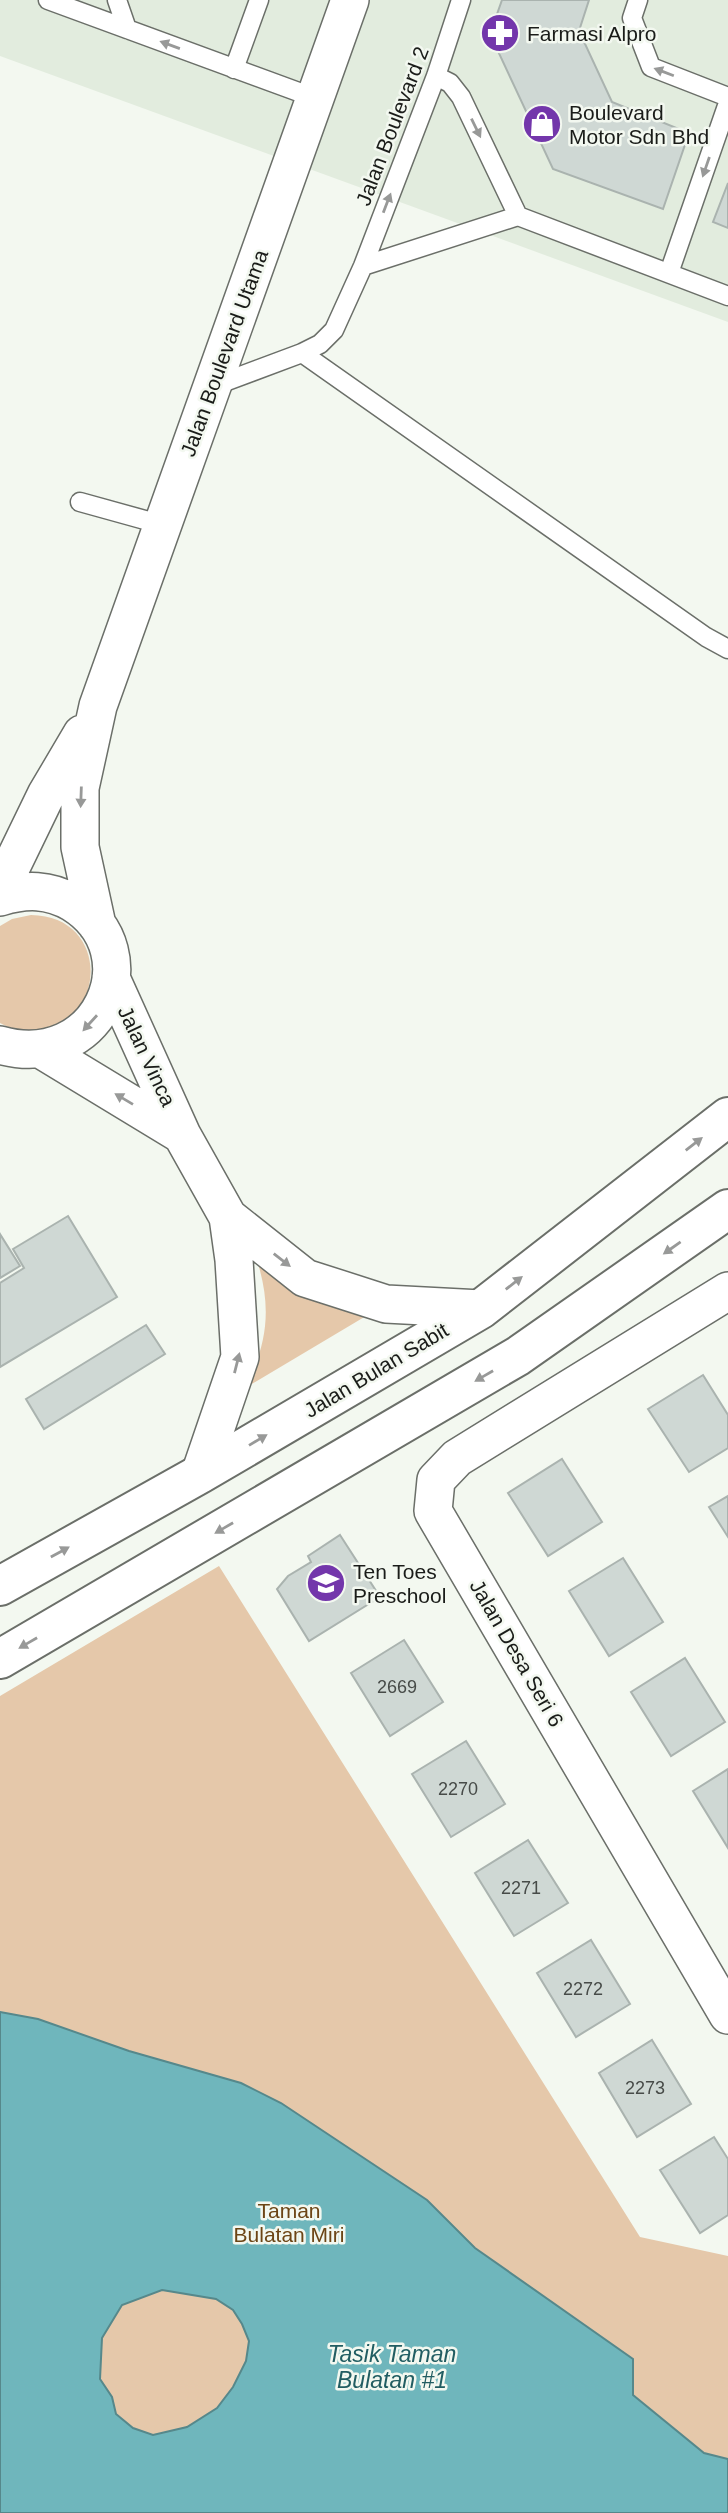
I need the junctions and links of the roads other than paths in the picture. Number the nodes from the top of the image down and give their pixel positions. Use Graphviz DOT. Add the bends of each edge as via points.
graph roads {
  1 [pos="48,0"];
  2 [pos="117,0"];
  3 [pos="259,0"];
  4 [pos="350,0"];
  5 [pos="461,0"];
  6 [pos="638,0"];
  7 [pos="127,29"];
  8 [pos="234,69"];
  9 [pos="436,76"];
  10 [pos="728,97"];
  11 [pos="315,98"];
  12 [pos="728,103"];
  13 [pos="518,216"];
  14 [pos="363,266"];
  15 [pos="669,274"];
  16 [pos="728,296"];
  17 [pos="302,353"];
  18 [pos="211,387"];
  19 [pos="80,502"];
  20 [pos="163,526"];
  21 [pos="728,649"];
  22 [pos="98,706"];
  23 [pos="0,890"];
  24 [pos="0,897"];
  25 [pos="97,925"];
  26 [pos="111,978"];
  27 [pos="0,1045"];
  28 [pos="42,1050"];
  29 [pos="728,1117"];
  30 [pos="182,1135"];
  31 [pos="728,1209"];
  32 [pos="228,1217"];
  33 [pos="728,1291"];
  34 [pos="481,1308"];
  35 [pos="200,1474"];
  36 [pos="0,1586"];
  37 [pos="0,1659"];
  38 [pos="728,2015"];
  1 -- 7 [label="lane"];
  2 -- 7 [label="lane"];
  3 -- 8 [label="lane"];
  4 -- 11 [label="street, Jalan Boulevard Utama"];
  5 -- 9 [label="lane, Jalan Boulevard 2"];
  10 -- 6 [label="lane, one-way" via="652,67 632,19"];
  8 -- 7 [label="lane, one-way"];
  8 -- 11 [label="lane"];
  9 -- 13 [label="lane, one-way" via="450,83 461,97"];
  14 -- 9 [label="lane, Jalan Boulevard 2, one-way"];
  11 -- 18 [label="street, Jalan Boulevard Utama"];
  12 -- 15 [label="lane, one-way"];
  13 -- 14 [label="lane"];
  13 -- 15 [label="lane"];
  14 -- 17 [label="lane, Jalan Boulevard 2" via="334,330"];
  15 -- 16 [label="lane"];
  17 -- 18 [label="lane, Jalan Boulevard 2"];
  17 -- 21 [label="lane"];
  18 -- 20 [label="street, Jalan Boulevard Utama"];
  19 -- 20 [label="lane"];
  20 -- 22 [label="street, Jalan Boulevard Utama"];
  22 -- 23 [label="street, Jalan Boulevard Utama" via="46,796"];
  22 -- 25 [label="street, Jalan Boulevard Utama, one-way" via="80,788 80,847"];
  24 -- 25 [label="street" via="40,891 62,897"];
  25 -- 26 [label="street, Jalan Boulevard Utama" via="110,959"];
  26 -- 28 [label="street, one-way" via="100,1012 84,1031"];
  26 -- 30 [label="street, Jalan Vinca"];
  27 -- 28 [label="street"];
  30 -- 28 [label="street, Jalan Vinca, one-way"];
  34 -- 29 [label="main road, Jalan Bulan Sabit, one-way"];
  30 -- 32 [label="street, Jalan Vinca"];
  31 -- 37 [label="main road, one-way" via="518,1356"];
  32 -- 34 [label="street, one-way" via="305,1278 386,1304"];
  35 -- 32 [label="street, one-way" via="240,1357"];
  33 -- 38 [label="street, Jalan Desa Seri 6" via="457,1458 436,1480 433,1511"];
  35 -- 34 [label="main road, Jalan Bulan Sabit, one-way"];
  36 -- 35 [label="main road, Jalan Bulan Sabit, one-way"];
}
